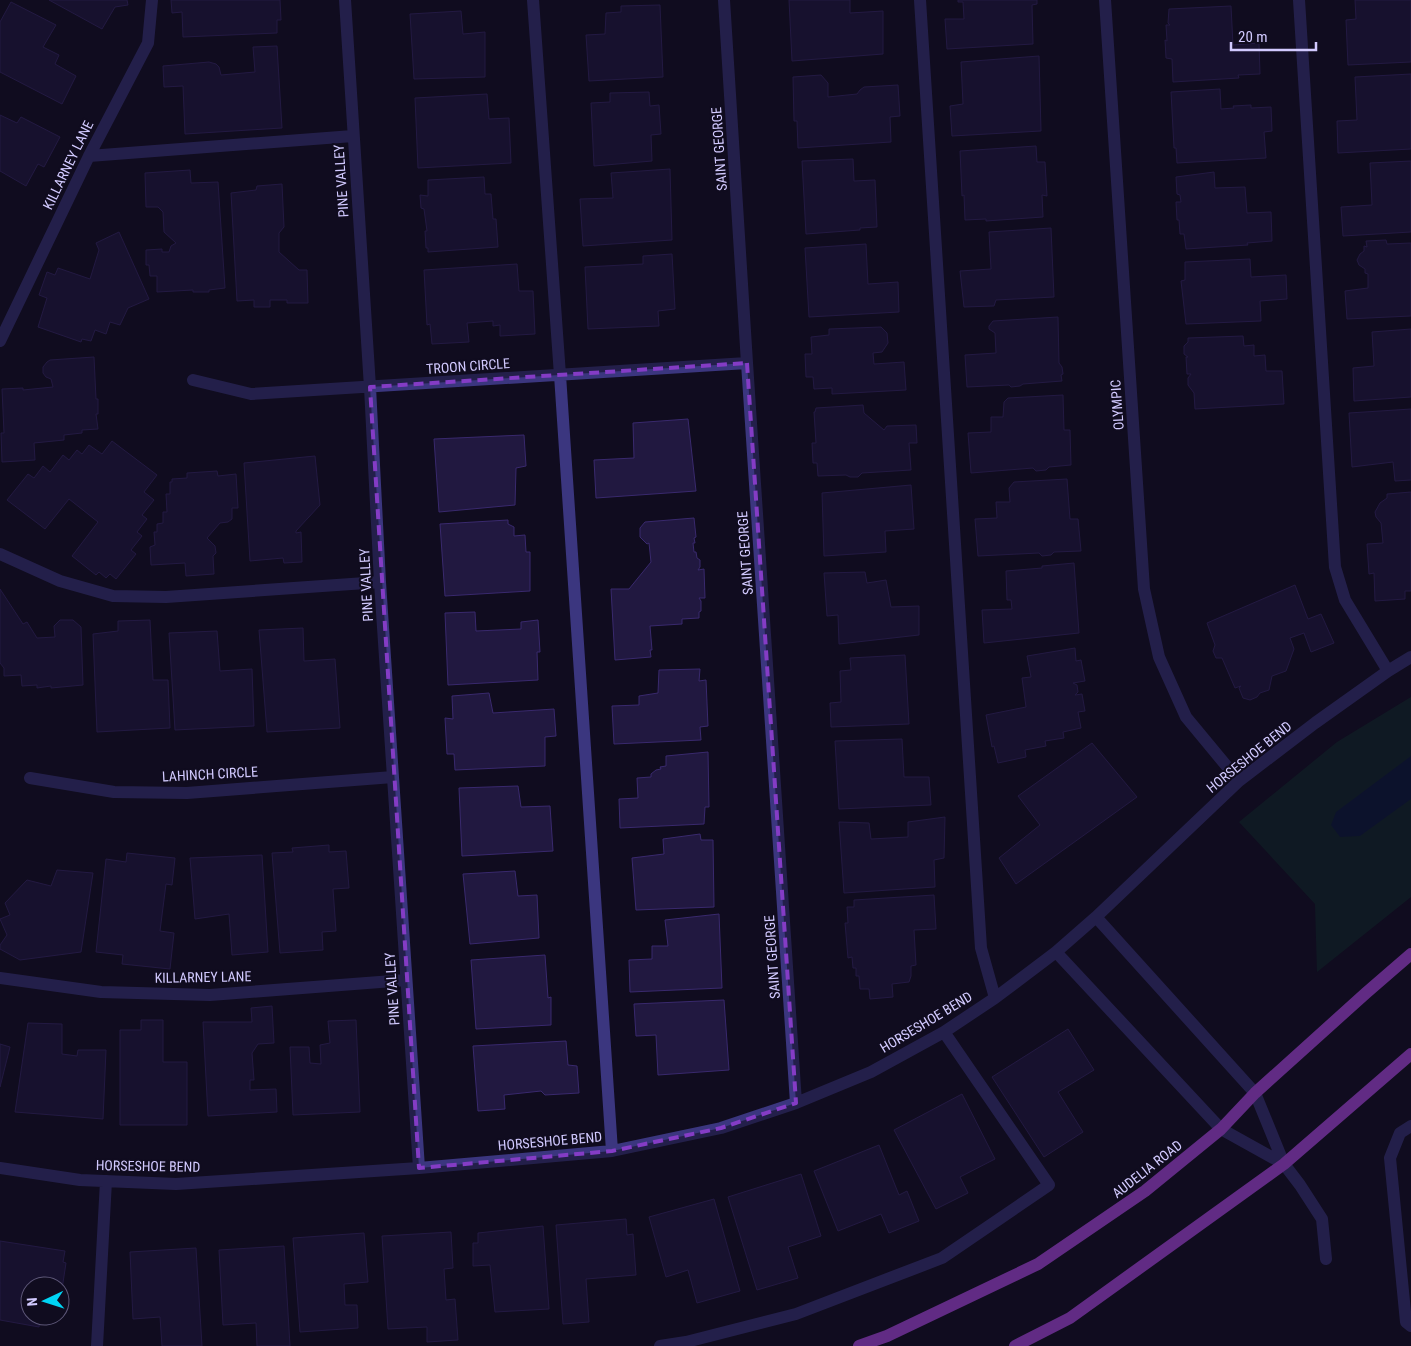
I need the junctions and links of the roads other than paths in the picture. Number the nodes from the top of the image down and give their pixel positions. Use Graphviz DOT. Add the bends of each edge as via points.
graph roads {
  1 [pos="152,0"];
  2 [pos="345,0"];
  3 [pos="533,0"];
  4 [pos="724,0"];
  5 [pos="920,0"];
  6 [pos="1105,0"];
  7 [pos="1299,0"];
  8 [pos="354,136"];
  9 [pos="89,156"];
  10 [pos="0,341"];
  11 [pos="747,363"];
  12 [pos="560,375"];
  13 [pos="193,380"];
  14 [pos="370,387"];
  15 [pos="0,554"];
  16 [pos="380,582"];
  17 [pos="1411,657"];
  18 [pos="1388,670"];
  19 [pos="393,777"];
  20 [pos="30,778"];
  21 [pos="1239,781"];
  22 [pos="1096,917"];
  23 [pos="1056,952"];
  24 [pos="1411,954"];
  25 [pos="0,978"];
  26 [pos="406,980"];
  27 [pos="995,998"];
  28 [pos="944,1032"];
  29 [pos="1411,1054"];
  30 [pos="1255,1093"];
  31 [pos="796,1104"];
  32 [pos="1411,1126"];
  33 [pos="1221,1129"];
  34 [pos="612,1151"];
  35 [pos="1284,1164"];
  36 [pos="0,1168"];
  37 [pos="420,1168"];
  38 [pos="106,1181"];
  39 [pos="1326,1259"];
  40 [pos="1411,1326"];
  41 [pos="97,1346"];
  42 [pos="660,1346"];
  43 [pos="859,1346"];
  44 [pos="1015,1346"];
  1 -- 9 [label="street, KILLARNEY LANE" via="148,43"];
  2 -- 8 [label="street, PINE VALLEY"];
  3 -- 12 [label="street"];
  4 -- 11 [label="street, SAINT GEORGE"];
  5 -- 27 [label="street" via="981,948"];
  6 -- 21 [label="street, OLYMPIC" via="1144,589 1159,657 1186,717"];
  7 -- 18 [label="street" via="1335,567 1345,600"];
  8 -- 9 [label="street"];
  8 -- 14 [label="street, PINE VALLEY"];
  9 -- 10 [label="street, KILLARNEY LANE"];
  11 -- 12 [label="street, TROON CIRCLE"];
  11 -- 31 [label="street, SAINT GEORGE"];
  12 -- 14 [label="street, TROON CIRCLE"];
  12 -- 34 [label="street"];
  13 -- 14 [label="street, TROON CIRCLE" via="252,394"];
  14 -- 16 [label="street, PINE VALLEY"];
  15 -- 16 [label="street" via="60,582 113,596 166,598"];
  16 -- 19 [label="street, PINE VALLEY"];
  17 -- 18 [label="street, HORSESHOE BEND"];
  18 -- 21 [label="street, HORSESHOE BEND"];
  19 -- 20 [label="street, LAHINCH CIRCLE" via="186,793 114,792"];
  19 -- 26 [label="street, PINE VALLEY"];
  21 -- 22 [label="street, HORSESHOE BEND"];
  22 -- 23 [label="street, HORSESHOE BEND"];
  22 -- 30 [label="street"];
  23 -- 27 [label="street, HORSESHOE BEND"];
  23 -- 33 [label="street"];
  24 -- 30 [label="main road, AUDELIA ROAD"];
  25 -- 26 [label="street, KILLARNEY LANE" via="101,992 210,995"];
  26 -- 37 [label="street, PINE VALLEY"];
  27 -- 28 [label="street, HORSESHOE BEND"];
  28 -- 31 [label="street, HORSESHOE BEND" via="871,1072"];
  28 -- 42 [label="street" via="1049,1186 942,1258 796,1314"];
  29 -- 35 [label="main road"];
  30 -- 33 [label="main road, AUDELIA ROAD"];
  30 -- 35 [label="street"];
  31 -- 34 [label="street, HORSESHOE BEND" via="721,1128"];
  32 -- 40 [label="street" via="1400,1133 1390,1158 1406,1322"];
  33 -- 35 [label="street"];
  33 -- 43 [label="main road, AUDELIA ROAD" via="1145,1192 1038,1264 887,1336"];
  34 -- 37 [label="street, HORSESHOE BEND"];
  35 -- 39 [label="street" via="1322,1219"];
  35 -- 44 [label="main road" via="1070,1318"];
  36 -- 38 [label="street, HORSESHOE BEND"];
  37 -- 38 [label="street, HORSESHOE BEND" via="176,1184"];
  38 -- 41 [label="street"];
}
